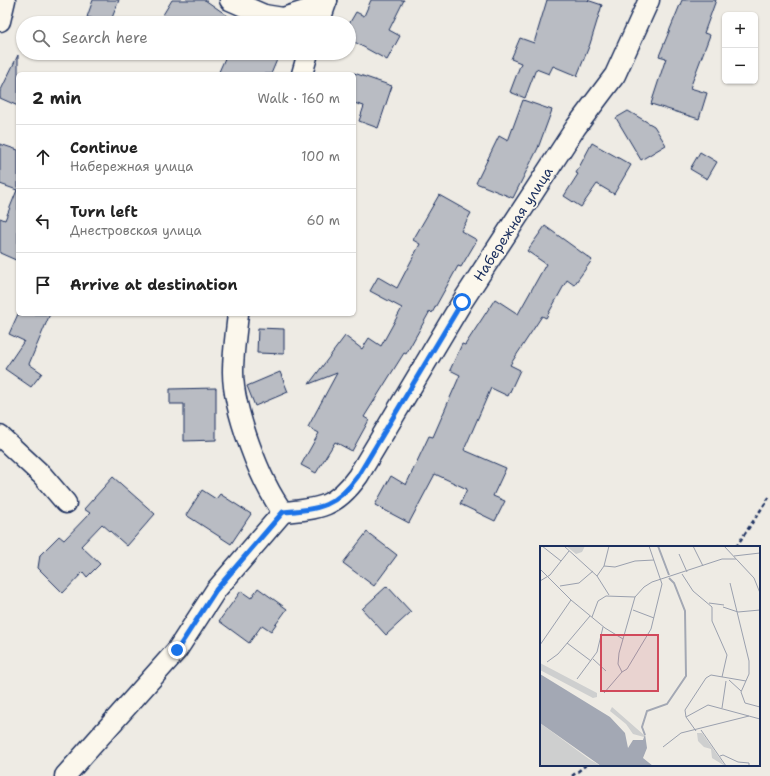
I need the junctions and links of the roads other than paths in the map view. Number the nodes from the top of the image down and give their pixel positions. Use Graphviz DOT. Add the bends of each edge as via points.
graph roads {
  1 [pos="5,0"];
  2 [pos="230,0"];
  3 [pos="327,0"];
  4 [pos="648,0"];
  5 [pos="262,16"];
  6 [pos="289,16"];
  7 [pos="321,16"];
  8 [pos="0,21"];
  9 [pos="238,316"];
  10 [pos="0,436"];
  11 [pos="66,503"];
  12 [pos="283,512"];
  13 [pos="66,776"];
  1 -- 8 [label="street"];
  2 -- 5 [label="street"];
  3 -- 6 [label="street"];
  3 -- 7 [label="street"];
  4 -- 12 [label="street, Набережная улица" via="615,75 576,127 462,302 358,476 346,492 335,501 312,510"];
  9 -- 12 [label="street" via="233,372 235,396 244,429 271,497"];
  10 -- 11 [label="street" via="42,475"];
  12 -- 13 [label="street" via="216,590 177,650"];
}
